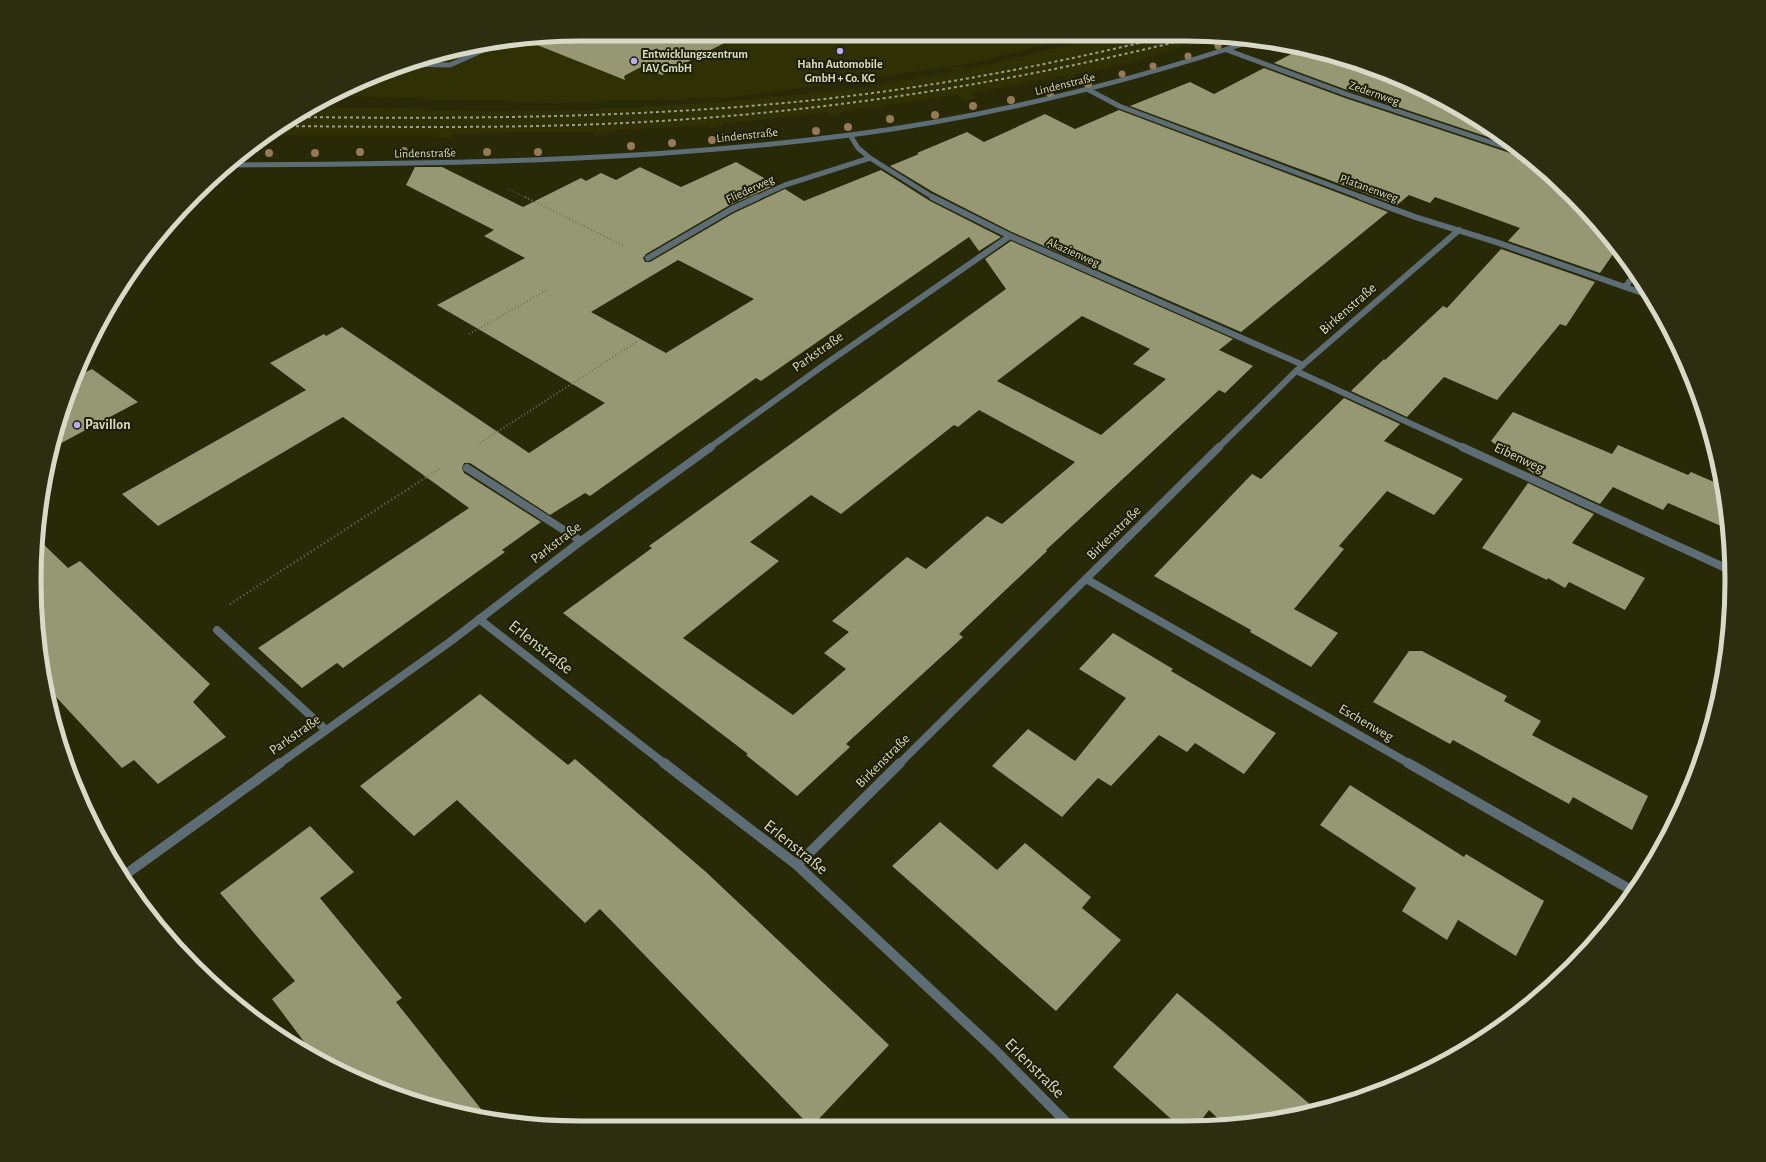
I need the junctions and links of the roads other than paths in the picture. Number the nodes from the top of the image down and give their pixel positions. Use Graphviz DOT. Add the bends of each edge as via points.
graph roads {
  1 [pos="1242,45"];
  2 [pos="484,50"];
  3 [pos="1226,50"];
  4 [pos="424,64"];
  5 [pos="1087,89"];
  6 [pos="850,135"];
  7 [pos="1506,147"];
  8 [pos="870,158"];
  9 [pos="237,165"];
  10 [pos="1459,230"];
  11 [pos="1010,236"];
  12 [pos="648,258"];
  13 [pos="1632,278"];
  14 [pos="1625,286"];
  15 [pos="1641,292"];
  16 [pos="1303,365"];
  17 [pos="1296,371"];
  18 [pos="466,468"];
  19 [pos="581,541"];
  20 [pos="1725,568"];
  21 [pos="1086,579"];
  22 [pos="479,619"];
  23 [pos="217,630"];
  24 [pos="326,730"];
  25 [pos="797,865"];
  26 [pos="127,873"];
  27 [pos="1629,888"];
  28 [pos="1065,1121"];
  1 -- 3 [label="street, Lindenstraße"];
  2 -- 4 [label="street" via="450,65"];
  3 -- 5 [label="street, Lindenstraße"];
  3 -- 7 [label="street, Zedernweg" via="1346,94"];
  5 -- 6 [label="street, Lindenstraße" via="1044,100"];
  5 -- 10 [label="street, Platanenweg" via="1119,106 1282,168 1415,217"];
  6 -- 8 [label="street, Akazienweg" via="858,148"];
  6 -- 9 [label="street, Lindenstraße" via="738,147 603,157 456,163"];
  8 -- 11 [label="street, Akazienweg" via="926,194"];
  8 -- 12 [label="street, Fliederweg" via="785,185 732,209"];
  10 -- 14 [label="street, Platanenweg"];
  10 -- 16 [label="street, Birkenstraße"];
  11 -- 16 [label="street, Akazienweg"];
  11 -- 19 [label="street, Parkstraße" via="824,365"];
  13 -- 14 [label="street"];
  14 -- 15 [label="street, Platanenweg"];
  16 -- 17 [label="street, Birkenstraße"];
  17 -- 20 [label="street, Eibenweg"];
  17 -- 21 [label="street, Birkenstraße"];
  18 -- 19 [label="street"];
  19 -- 22 [label="street, Parkstraße"];
  21 -- 25 [label="street, Birkenstraße"];
  21 -- 27 [label="street, Eschenweg"];
  22 -- 24 [label="street, Parkstraße"];
  22 -- 25 [label="street, Erlenstraße"];
  23 -- 24 [label="street"];
  24 -- 26 [label="street, Parkstraße"];
  25 -- 28 [label="street, Erlenstraße" via="994,1049"];
}
